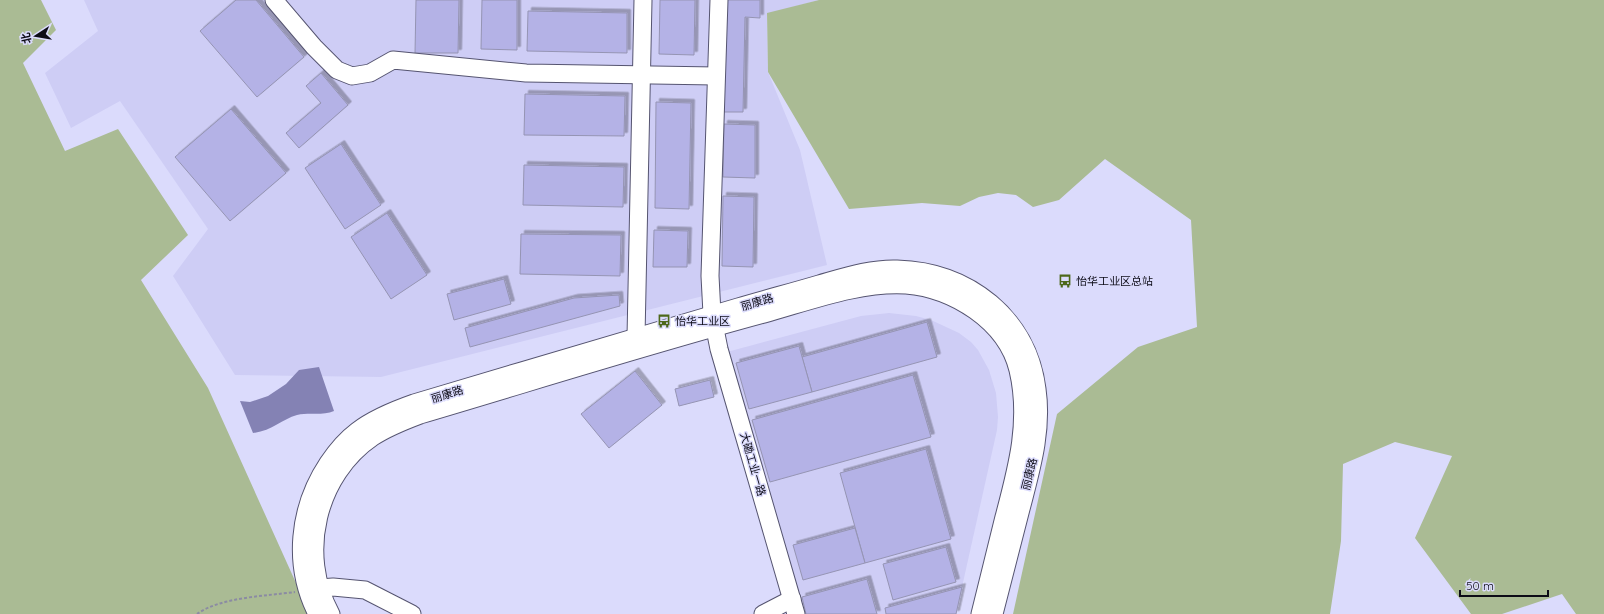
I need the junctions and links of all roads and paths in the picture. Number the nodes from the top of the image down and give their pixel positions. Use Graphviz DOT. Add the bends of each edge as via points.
graph roads {
  1 [pos="274,0"];
  2 [pos="644,0"];
  3 [pos="719,0"];
  4 [pos="642,75"];
  5 [pos="716,76"];
  6 [pos="713,321"];
  7 [pos="636,337"];
  8 [pos="314,589"];
  9 [pos="794,606"];
  10 [pos="198,614"];
  11 [pos="316,614"];
  12 [pos="331,614"];
  13 [pos="412,614"];
  14 [pos="763,614"];
  15 [pos="980,614"];
  16 [pos="994,614"];
  1 -- 4 [label="street" via="337,70 352,76 370,73 393,60 526,73"];
  2 -- 4 [label="street"];
  3 -- 5 [label="street, 大磡工业一路"];
  4 -- 5 [label="street"];
  4 -- 7 [label="street"];
  5 -- 6 [label="street, 大磡工业一路" via="710,276"];
  6 -- 7 [label="street, 丽康路"];
  6 -- 8 [label="street, 丽康路" via="420,415 395,424 372,437 338,472 321,506 315,542"];
  6 -- 9 [label="street, 大磡工业一路"];
  6 -- 15 [label="street, 丽康路" via="842,292 894,285 924,288 946,294 964,303 989,322 1015,361 1021,386 1023,420 1018,462"];
  6 -- 16 [label="street, 丽康路" via="839,279 873,271 898,269 926,273 960,283 985,298 1007,318 1022,341 1031,362 1037,390 1038,422 1034,459"];
  7 -- 8 [label="street, 丽康路" via="400,408 348,438 318,479 303,524 303,566"];
  8 -- 10 [label="path" via="225,602 211,606"];
  8 -- 11 [label="street, 丽康路"];
  8 -- 12 [label="street, 丽康路"];
  8 -- 13 [label="street" via="333,587 365,590"];
  9 -- 14 [label="street"];
}
